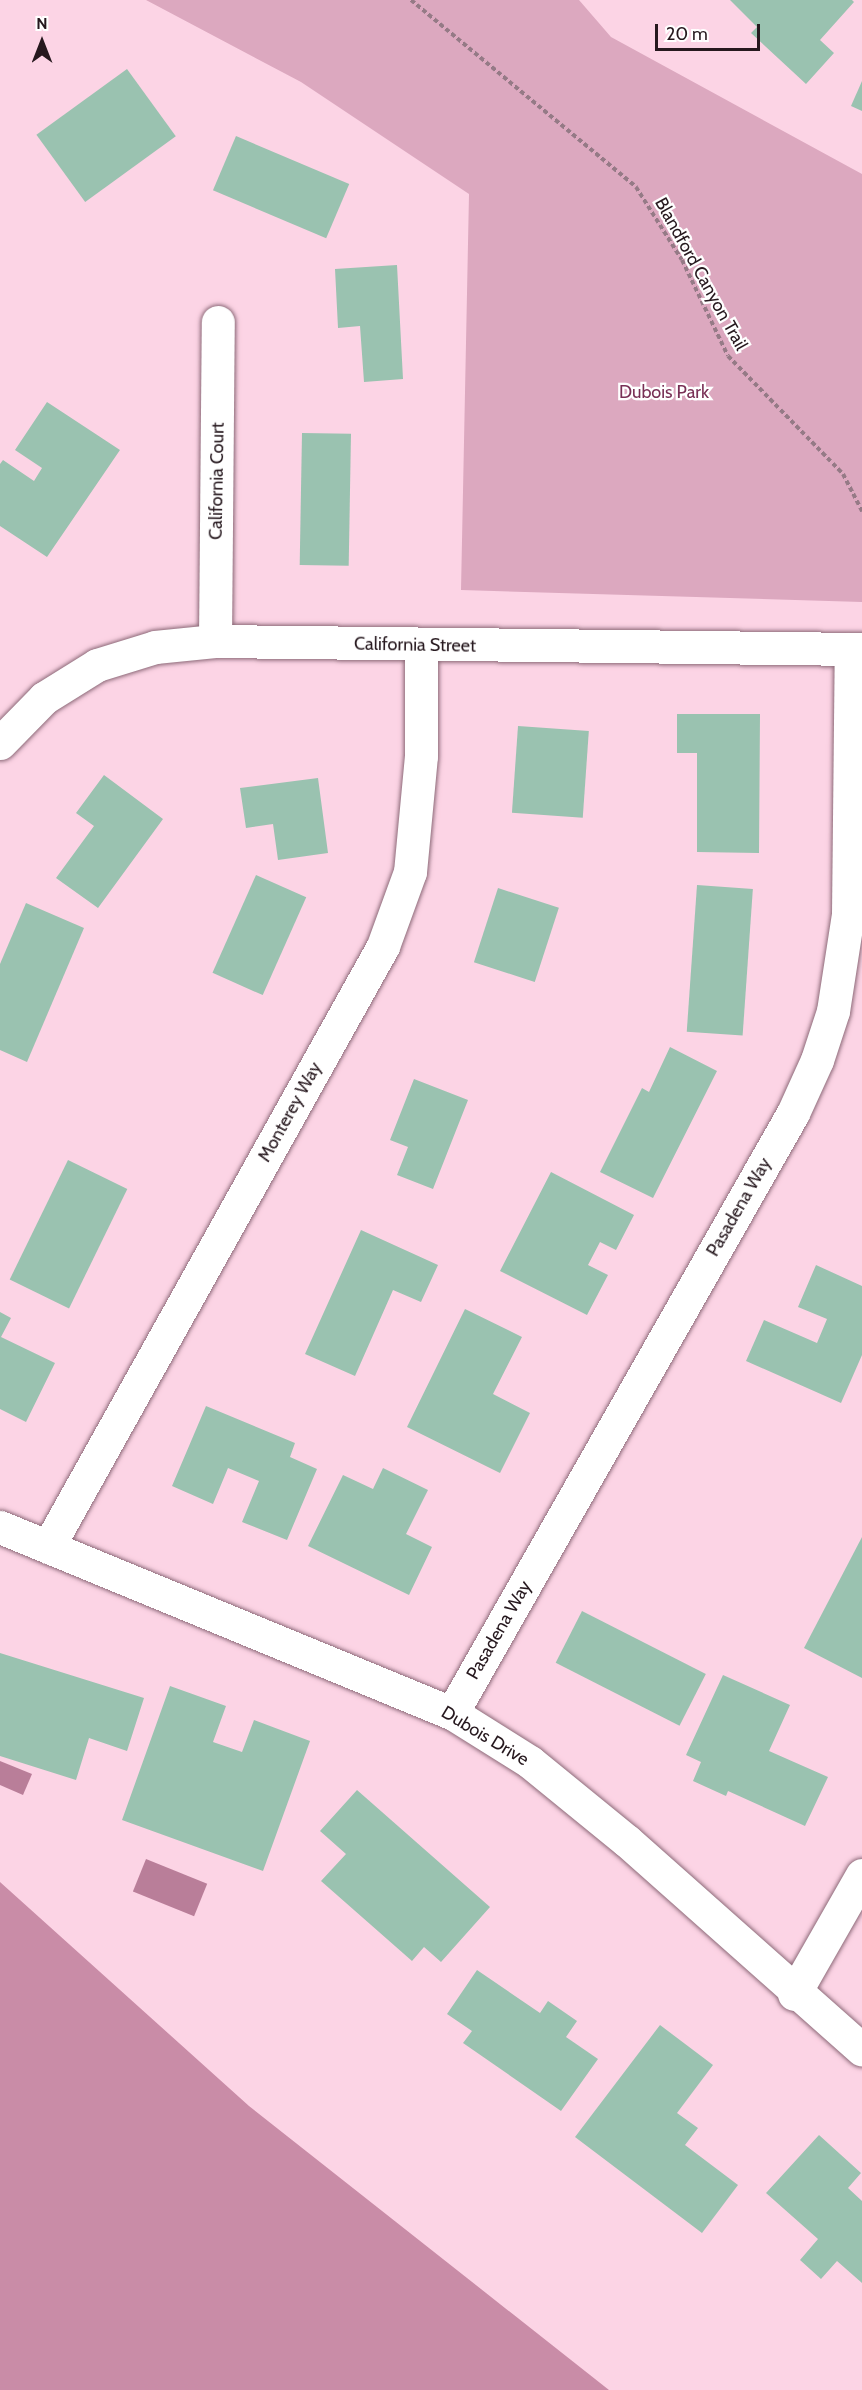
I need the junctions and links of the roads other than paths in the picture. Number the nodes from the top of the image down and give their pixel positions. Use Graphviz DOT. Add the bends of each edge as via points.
graph roads {
  1 [pos="218,322"];
  2 [pos="215,640"];
  3 [pos="421,645"];
  4 [pos="857,649"];
  5 [pos="0,743"];
  6 [pos="0,1527"];
  7 [pos="48,1546"];
  8 [pos="452,1713"];
  9 [pos="862,1875"];
  10 [pos="794,1994"];
  11 [pos="862,2050"];
  1 -- 2 [label="street, California Court"];
  2 -- 3 [label="street, California Street"];
  2 -- 5 [label="street, California Street" via="155,648 97,665 44,698"];
  3 -- 4 [label="street, California Street"];
  3 -- 7 [label="street, Monterey Way" via="421,756 410,872 383,946"];
  4 -- 8 [label="street, Pasadena Way" via="848,914 833,1011 817,1060 792,1113"];
  6 -- 7 [label="street, Dubois Drive"];
  7 -- 8 [label="street, Dubois Drive"];
  8 -- 10 [label="street, Dubois Drive" via="530,1762 627,1841"];
  9 -- 10 [label="street"];
  10 -- 11 [label="street, Dubois Drive"];
}
